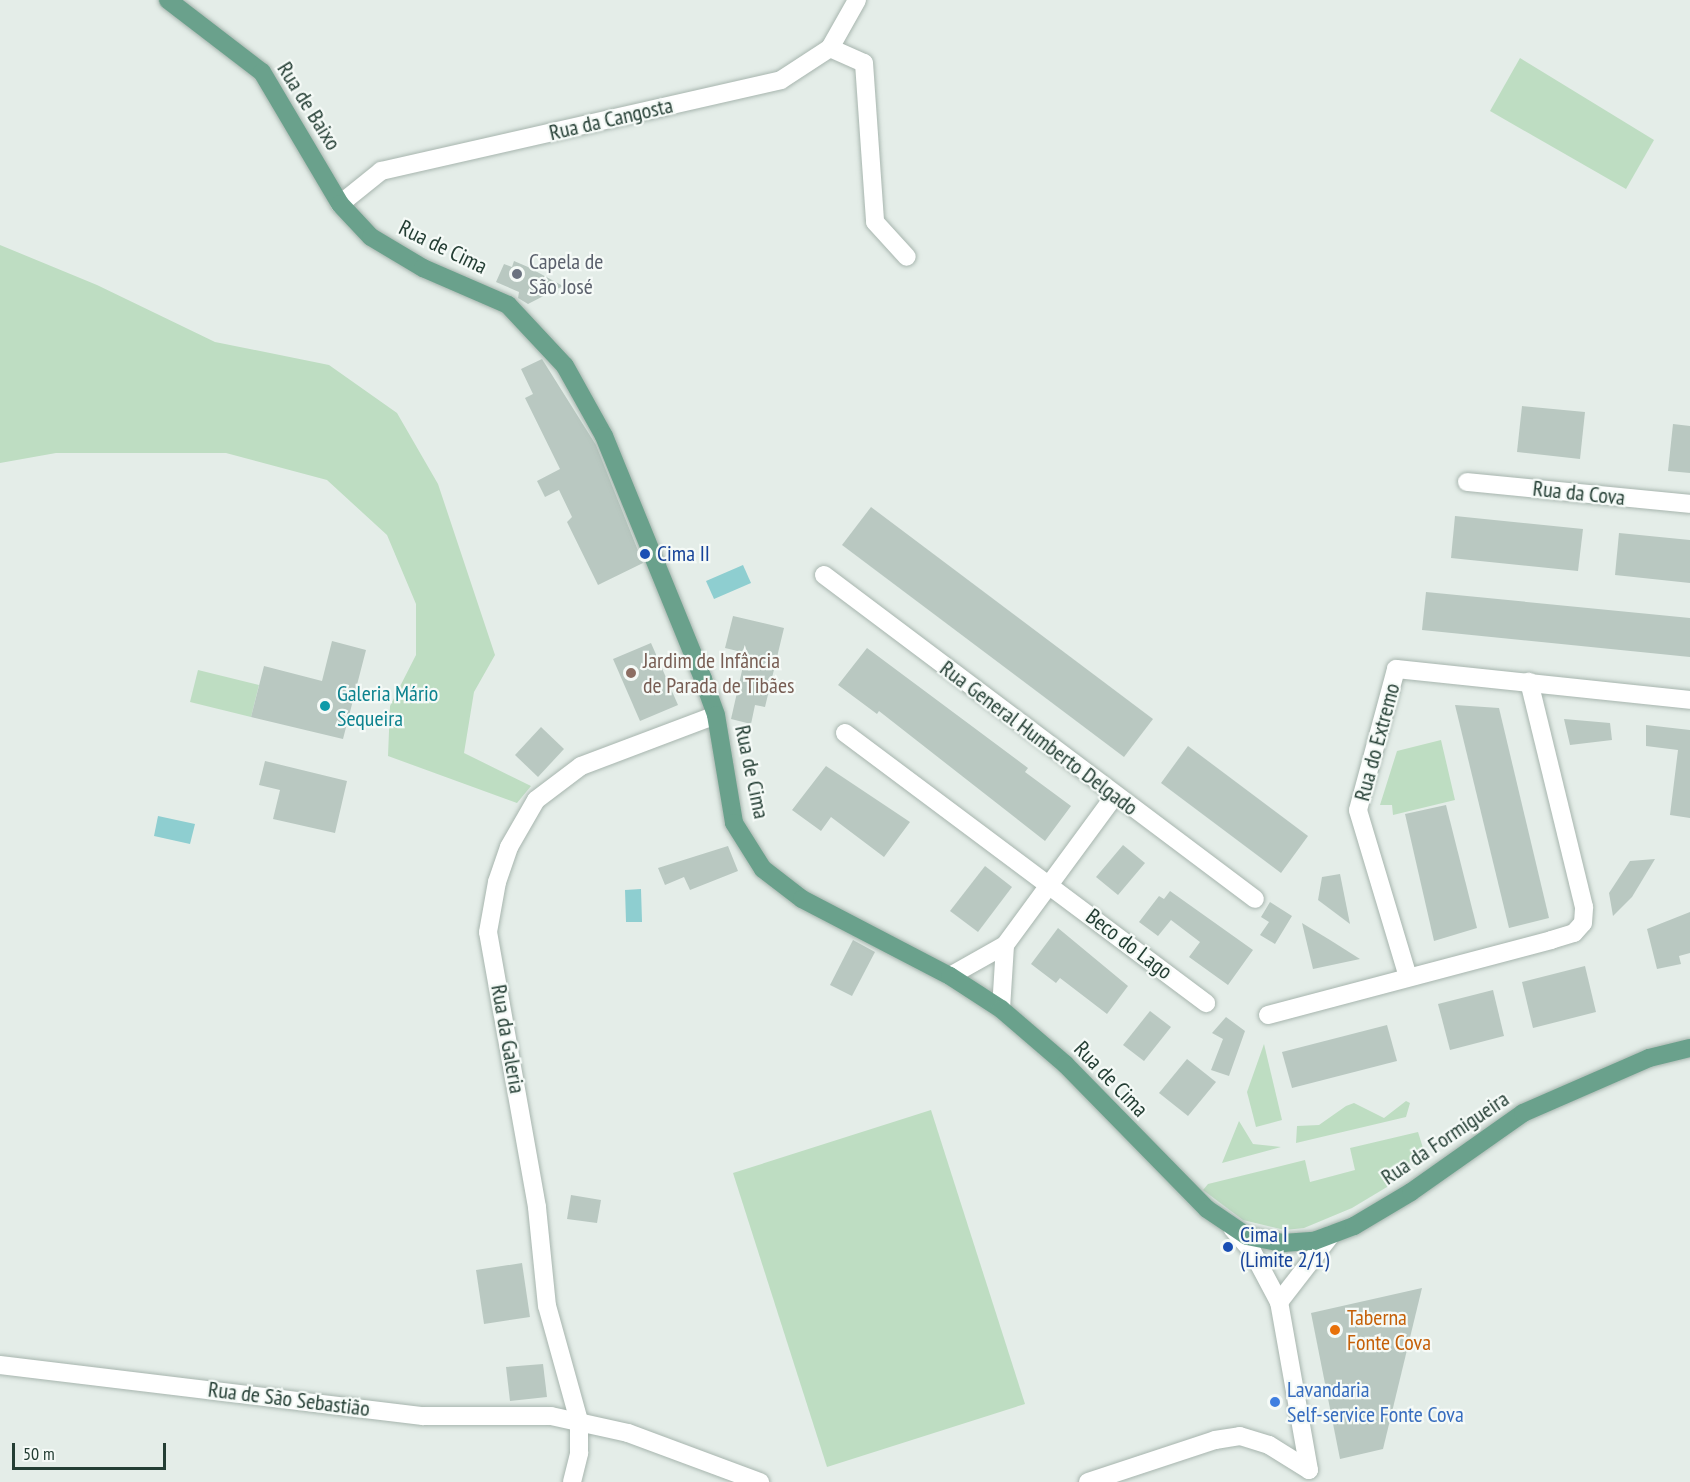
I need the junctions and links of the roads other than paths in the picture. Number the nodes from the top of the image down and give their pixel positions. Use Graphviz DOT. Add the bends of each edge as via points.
graph roads {
  1 [pos="168,0"];
  2 [pos="858,0"];
  3 [pos="830,48"];
  4 [pos="340,204"];
  5 [pos="907,257"];
  6 [pos="1467,482"];
  7 [pos="1690,504"];
  8 [pos="824,575"];
  9 [pos="1529,682"];
  10 [pos="1690,700"];
  11 [pos="716,715"];
  12 [pos="845,733"];
  13 [pos="1115,795"];
  14 [pos="1051,885"];
  15 [pos="1255,899"];
  16 [pos="1005,945"];
  17 [pos="950,976"];
  18 [pos="1408,977"];
  19 [pos="1206,1003"];
  20 [pos="1001,1009"];
  21 [pos="1268,1015"];
  22 [pos="1690,1048"];
  23 [pos="1229,1224"];
  24 [pos="1331,1235"];
  25 [pos="1279,1302"];
  26 [pos="0,1365"];
  27 [pos="579,1421"];
  28 [pos="1312,1476"];
  29 [pos="572,1482"];
  30 [pos="760,1482"];
  31 [pos="1088,1482"];
  1 -- 4 [label="main road, Rua de Baixo" via="262,72"];
  2 -- 3 [label="street, Rua da Cangosta"];
  3 -- 4 [label="street, Rua da Cangosta" via="781,80 381,171"];
  3 -- 5 [label="street" via="864,63 875,222"];
  4 -- 11 [label="main road, Rua de Cima" via="380,242 423,268 508,305 566,366 604,436"];
  6 -- 7 [label="street, Rua da Cova"];
  8 -- 13 [label="street, Rua General Humberto Delgado"];
  9 -- 10 [label="street, Rua do Extremo"];
  9 -- 18 [label="street" via="1584,907 1583,923 1574,933 1558,938"];
  9 -- 18 [label="street, Rua do Extremo" via="1396,669 1358,810"];
  11 -- 17 [label="main road, Rua de Cima" via="734,823 763,869 802,899"];
  11 -- 27 [label="street, Rua da Galeria" via="581,766 536,800 509,847 497,882 488,932 537,1208 547,1306"];
  12 -- 14 [label="street, Beco do Lago"];
  13 -- 14 [label="street"];
  13 -- 15 [label="street, Rua General Humberto Delgado"];
  14 -- 16 [label="street"];
  14 -- 19 [label="street, Beco do Lago"];
  16 -- 17 [label="street"];
  16 -- 20 [label="street"];
  17 -- 20 [label="main road, Rua de Cima"];
  18 -- 21 [label="street"];
  20 -- 23 [label="main road, Rua de Cima" via="1065,1064 1207,1209"];
  22 -- 24 [label="main road, Rua da Formigueira" via="1649,1058 1523,1113 1411,1192"];
  23 -- 24 [label="main road, Rua da Formigueira" via="1247,1236 1283,1243 1314,1242"];
  23 -- 25 [label="street" via="1252,1251"];
  24 -- 25 [label="street"];
  25 -- 28 [label="street"];
  26 -- 27 [label="street, Rua de São Sebastião" via="423,1416 551,1416"];
  27 -- 29 [label="street, Rua da Galeria" via="579,1453"];
  27 -- 30 [label="street, Rua de São Sebastião" via="628,1433"];
  28 -- 31 [label="street" via="1269,1445 1240,1436"];
}
